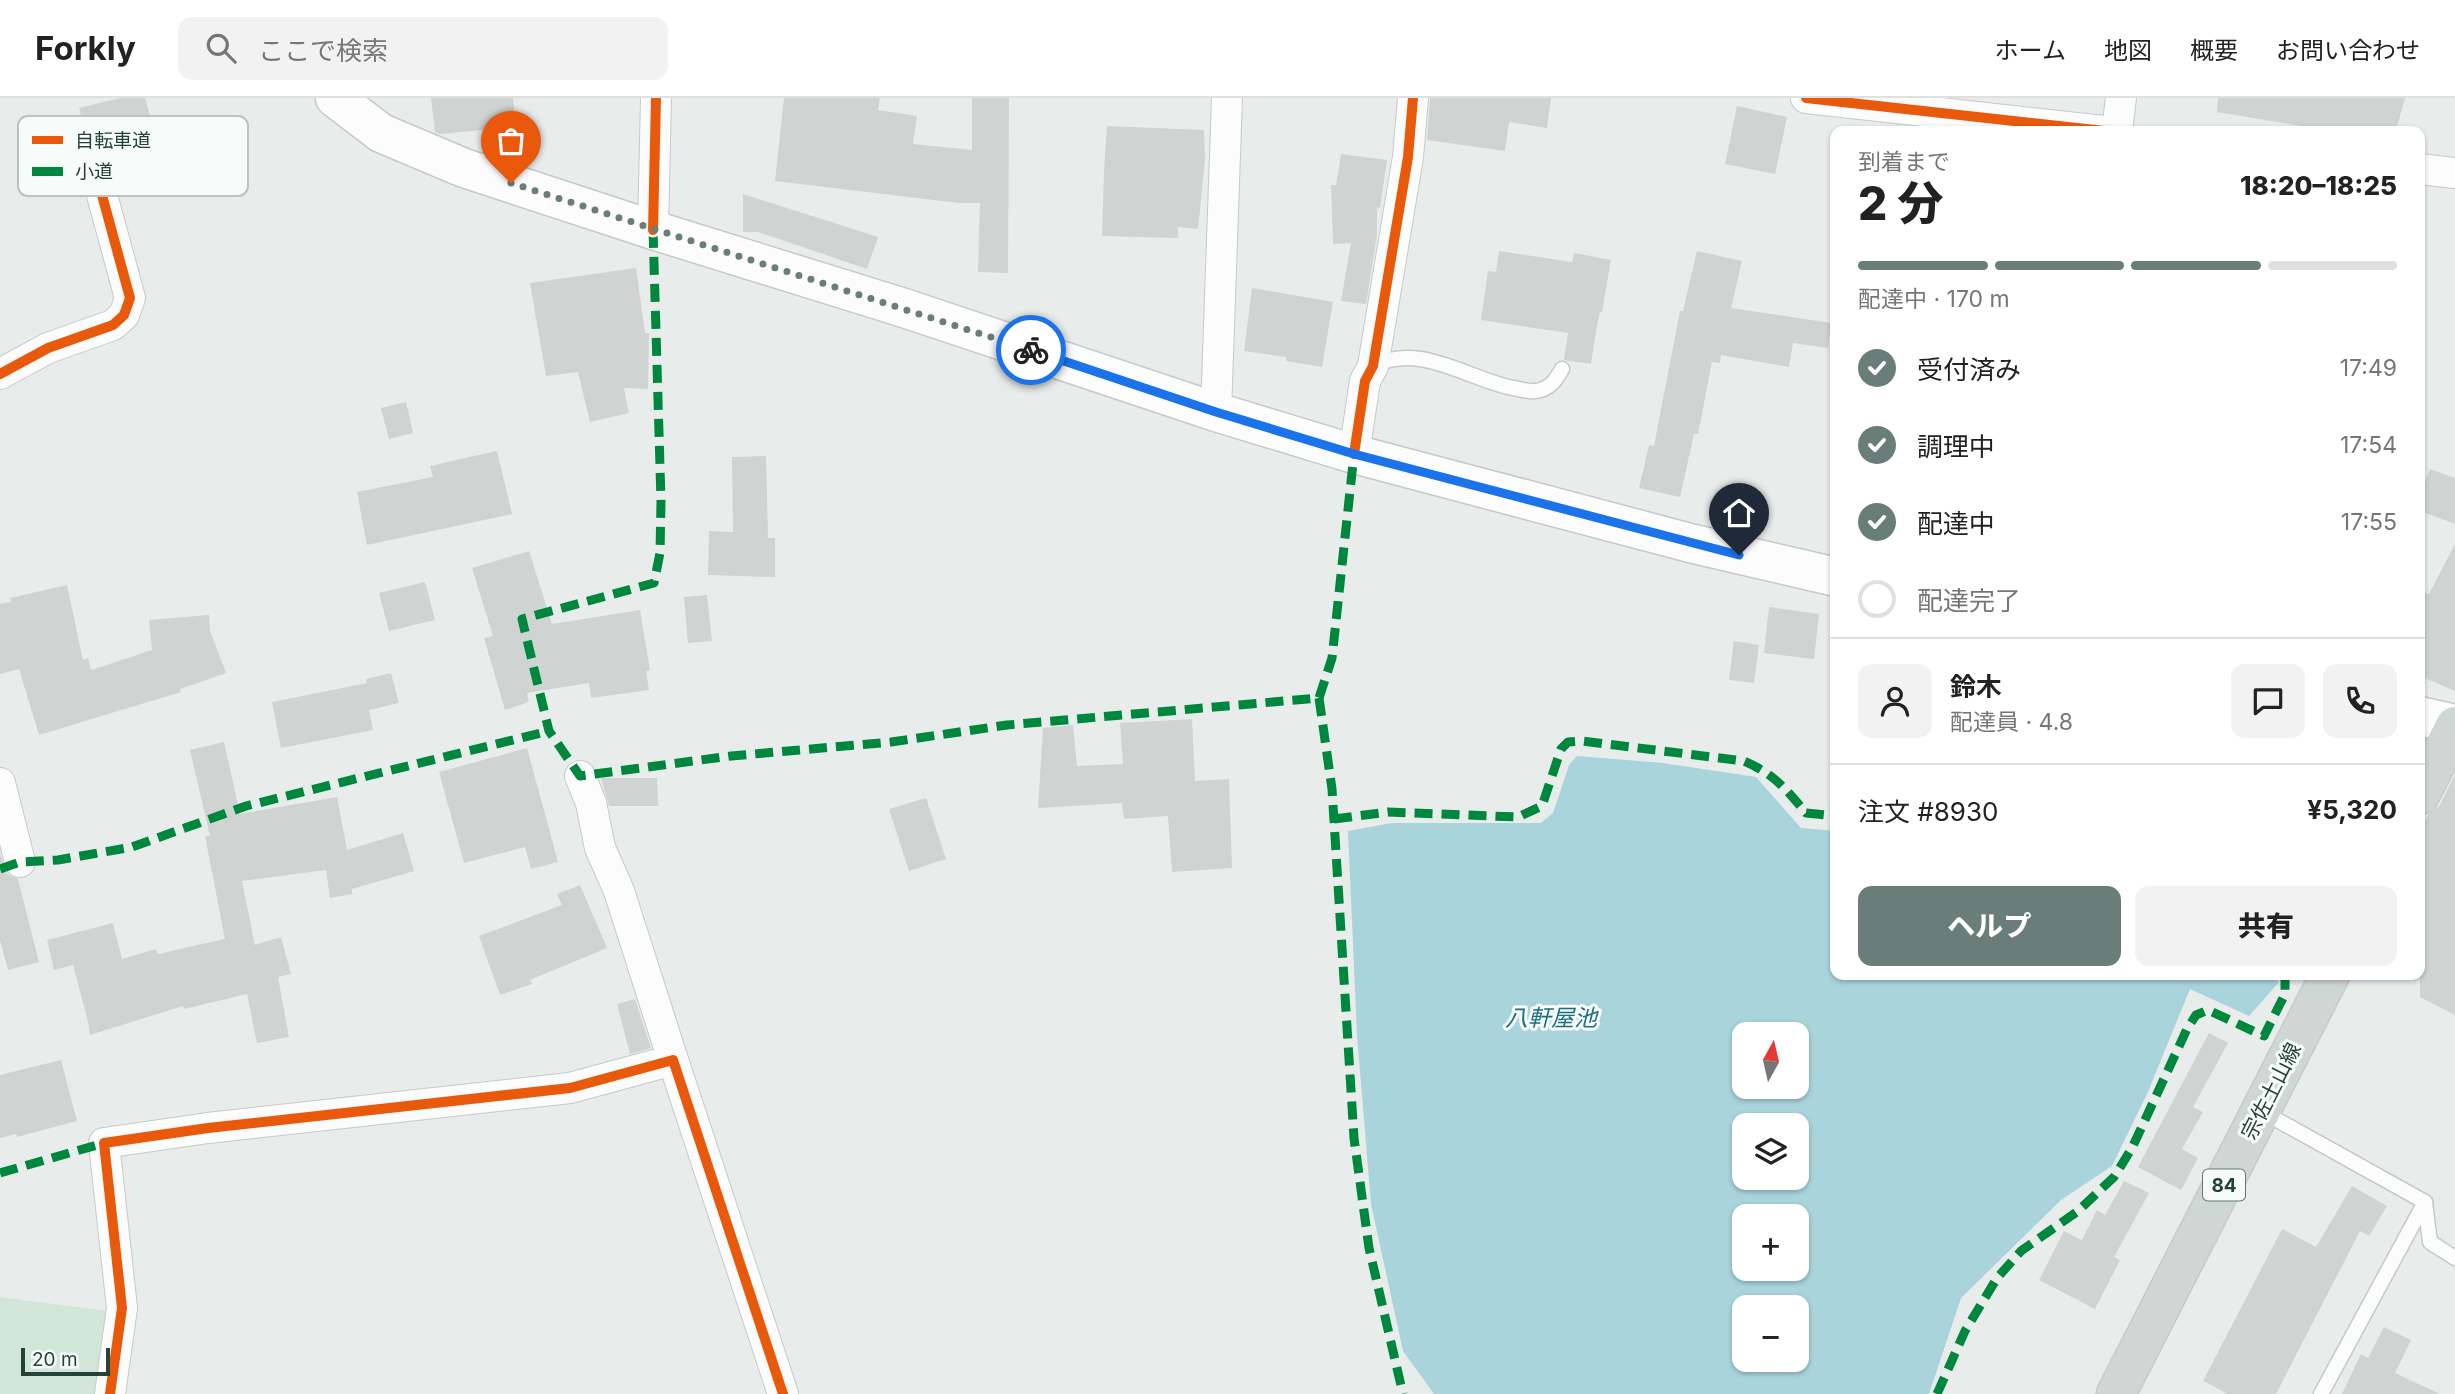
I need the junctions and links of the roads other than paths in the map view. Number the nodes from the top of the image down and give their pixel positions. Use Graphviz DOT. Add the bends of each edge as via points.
graph roads {
  1 [pos="335,98"];
  2 [pos="656,98"];
  3 [pos="1227,98"];
  4 [pos="1413,98"];
  5 [pos="1806,98"];
  6 [pos="2121,98"];
  7 [pos="2059,126"];
  8 [pos="2118,126"];
  9 [pos="2425,170"];
  10 [pos="2455,173"];
  11 [pos="102,196"];
  12 [pos="653,230"];
  13 [pos="1373,366"];
  14 [pos="1562,369"];
  15 [pos="0,374"];
  16 [pos="1216,412"];
  17 [pos="1354,454"];
  18 [pos="1830,576"];
  19 [pos="2425,717"];
  20 [pos="2455,725"];
  21 [pos="580,776"];
  22 [pos="0,783"];
  23 [pos="2425,785"];
  24 [pos="20,862"];
  25 [pos="2328,980"];
  26 [pos="673,1060"];
  27 [pos="2262,1111"];
  28 [pos="2425,1202"];
  29 [pos="2455,1258"];
  30 [pos="110,1394"];
  31 [pos="783,1394"];
  32 [pos="2116,1394"];
  33 [pos="2320,1394"];
  1 -- 12 [label="main road" via="381,132 464,167"];
  2 -- 12 [label="street"];
  3 -- 16 [label="street"];
  4 -- 13 [label="street" via="1408,157"];
  5 -- 7 [label="street"];
  6 -- 8 [label="street"];
  9 -- 10 [label="street"];
  11 -- 15 [label="street" via="130,298 124,315 113,325 48,348"];
  12 -- 16 [label="main road"];
  13 -- 14 [label="lane" via="1384,360 1411,358 1451,365 1502,386 1535,391 1555,383"];
  13 -- 17 [label="street" via="1365,381"];
  16 -- 17 [label="main road"];
  17 -- 18 [label="main road" via="1690,544"];
  19 -- 20 [label="main road"];
  20 -- 23 [label="main road"];
  21 -- 26 [label="street"];
  22 -- 24 [label="street"];
  25 -- 27 [label="main road, 宗佐土山線 / 84"];
  26 -- 30 [label="street" via="570,1088 104,1143 122,1308"];
  26 -- 31 [label="street"];
  27 -- 28 [label="lane"];
  27 -- 32 [label="main road, 宗佐土山線 / 84"];
  28 -- 29 [label="lane" via="2430,1242"];
  28 -- 33 [label="lane"];
}
